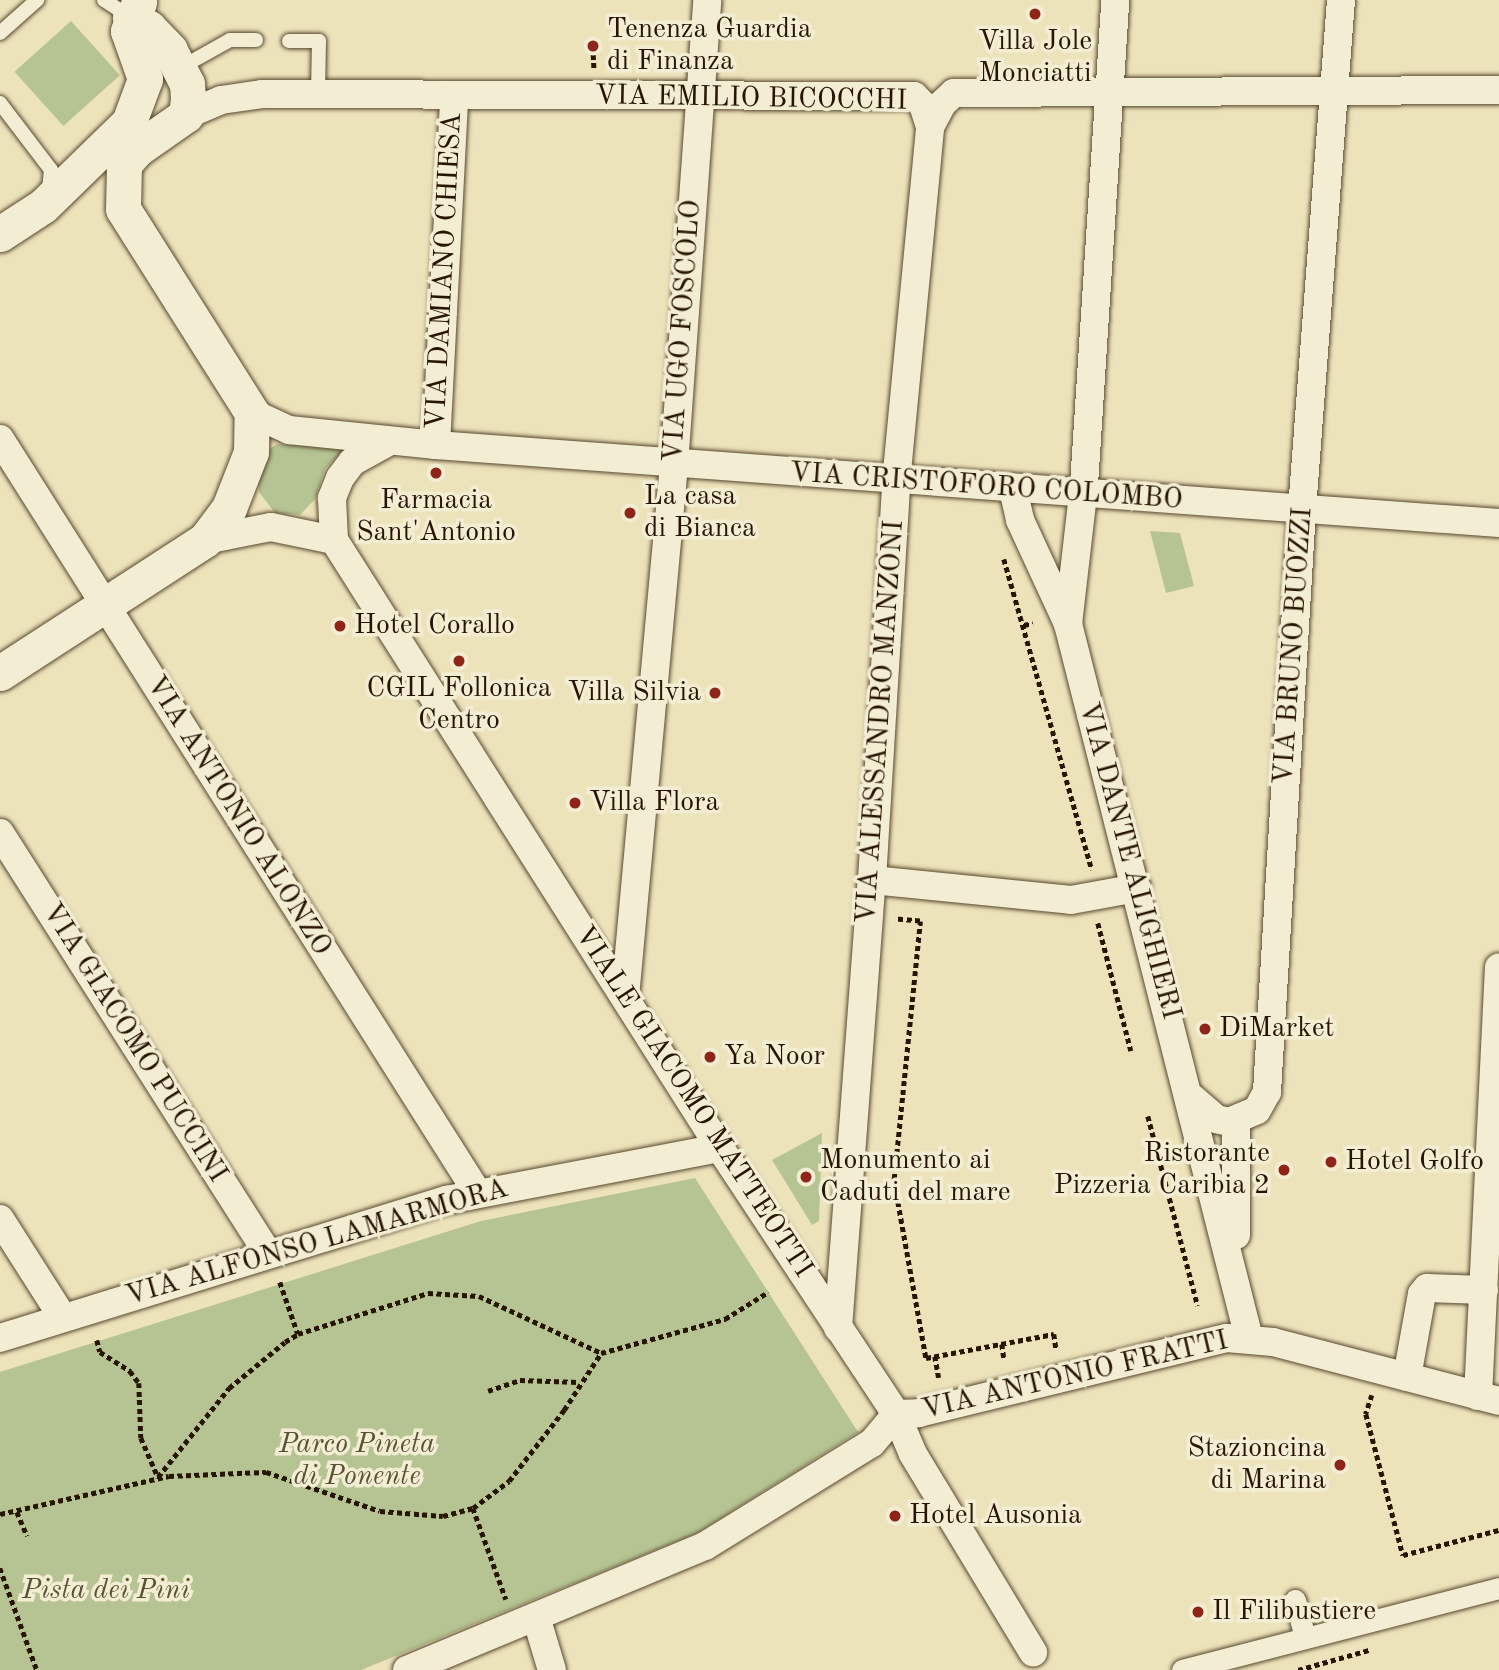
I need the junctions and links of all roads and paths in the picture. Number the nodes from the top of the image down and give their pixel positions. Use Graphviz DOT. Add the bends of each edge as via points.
graph roads {
  1 [pos="37,0"];
  2 [pos="707,0"];
  3 [pos="1115,0"];
  4 [pos="1342,0"];
  5 [pos="134,9"];
  6 [pos="0,33"];
  7 [pos="256,40"];
  8 [pos="289,41"];
  9 [pos="180,68"];
  10 [pos="1499,90"];
  11 [pos="143,91"];
  12 [pos="1336,92"];
  13 [pos="1108,93"];
  14 [pos="318,95"];
  15 [pos="454,97"];
  16 [pos="699,98"];
  17 [pos="0,103"];
  18 [pos="186,115"];
  19 [pos="930,127"];
  20 [pos="43,205"];
  21 [pos="123,209"];
  22 [pos="0,234"];
  23 [pos="252,413"];
  24 [pos="0,439"];
  25 [pos="390,441"];
  26 [pos="436,445"];
  27 [pos="674,464"];
  28 [pos="896,482"];
  29 [pos="1013,489"];
  30 [pos="1083,494"];
  31 [pos="1302,509"];
  32 [pos="1499,523"];
  33 [pos="205,540"];
  34 [pos="334,540"];
  35 [pos="1000,545"];
  36 [pos="106,606"];
  37 [pos="1033,623"];
  38 [pos="1068,624"];
  39 [pos="1024,625"];
  40 [pos="0,673"];
  41 [pos="0,833"];
  42 [pos="872,880"];
  43 [pos="1096,885"];
  44 [pos="1137,888"];
  45 [pos="1096,915"];
  46 [pos="914,921"];
  47 [pos="1499,968"];
  48 [pos="625,997"];
  49 [pos="1131,1051"];
  50 [pos="1191,1097"];
  51 [pos="1148,1116"];
  52 [pos="1236,1121"];
  53 [pos="720,1148"];
  54 [pos="477,1192"];
  55 [pos="0,1219"];
  56 [pos="268,1254"];
  57 [pos="1236,1276"];
  58 [pos="838,1280"];
  59 [pos="280,1282"];
  60 [pos="810,1285"];
  61 [pos="1484,1290"];
  62 [pos="768,1292"];
  63 [pos="1198,1306"];
  64 [pos="63,1318"];
  65 [pos="838,1328"];
  66 [pos="298,1334"];
  67 [pos="0,1338"];
  68 [pos="1249,1338"];
  69 [pos="97,1340"];
  70 [pos="1002,1344"];
  71 [pos="1056,1348"];
  72 [pos="601,1353"];
  73 [pos="935,1356"];
  74 [pos="1004,1358"];
  75 [pos="1407,1377"];
  76 [pos="939,1378"];
  77 [pos="579,1382"];
  78 [pos="488,1391"];
  79 [pos="1489,1398"];
  80 [pos="896,1414"];
  81 [pos="1369,1428"];
  82 [pos="158,1477"];
  83 [pos="473,1508"];
  84 [pos="17,1511"];
  85 [pos="0,1514"];
  86 [pos="1499,1530"];
  87 [pos="27,1536"];
  88 [pos="0,1568"];
  89 [pos="1499,1588"];
  90 [pos="1295,1600"];
  91 [pos="509,1609"];
  92 [pos="536,1617"];
  93 [pos="1305,1638"];
  94 [pos="1369,1650"];
  95 [pos="1038,1661"];
  96 [pos="37,1670"];
  97 [pos="407,1670"];
  98 [pos="552,1670"];
  99 [pos="1182,1670"];
  100 [pos="1298,1670"];
  1 -- 6 [label="lane"];
  2 -- 16 [label="street, VIA UGO FOSCOLO"];
  3 -- 13 [label="street, VIA DANTE ALIGHIERI"];
  4 -- 12 [label="street, VIA BRUNO BUOZZI"];
  5 -- 9 [label="street"];
  5 -- 11 [label="street" via="130,39 144,71"];
  7 -- 9 [label="lane" via="230,40"];
  8 -- 14 [label="lane" via="319,41"];
  9 -- 18 [label="street" via="187,84"];
  10 -- 12 [label="street, VIA EMILIO BICOCCHI"];
  11 -- 18 [label="street" via="163,112"];
  11 -- 20 [label="street" via="121,133"];
  12 -- 13 [label="street, VIA EMILIO BICOCCHI"];
  12 -- 31 [label="street, VIA BRUNO BUOZZI"];
  13 -- 19 [label="street, VIA EMILIO BICOCCHI" via="954,93 942,103"];
  13 -- 30 [label="street, VIA DANTE ALIGHIERI"];
  14 -- 15 [label="street, VIA EMILIO BICOCCHI"];
  14 -- 18 [label="street, VIA EMILIO BICOCCHI" via="228,98"];
  15 -- 16 [label="street, VIA EMILIO BICOCCHI"];
  15 -- 26 [label="street, VIA DAMIANO CHIESA"];
  16 -- 19 [label="street, VIA EMILIO BICOCCHI" via="914,96 923,105"];
  16 -- 27 [label="street, VIA UGO FOSCOLO"];
  17 -- 20 [label="lane" via="51,170"];
  18 -- 21 [label="street" via="136,150 124,164"];
  19 -- 28 [label="street, VIA ALESSANDRO MANZONI"];
  20 -- 21 [label="street" via="85,195 102,197"];
  20 -- 22 [label="street"];
  21 -- 23 [label="street"];
  23 -- 25 [label="street, VIA CRISTOFORO COLOMBO" via="289,430"];
  23 -- 33 [label="street" via="254,436 244,478"];
  24 -- 36 [label="street, VIA ANTONIO ALONZO"];
  25 -- 26 [label="street, VIA CRISTOFORO COLOMBO"];
  25 -- 34 [label="street" via="352,462 340,478 332,498"];
  26 -- 27 [label="street, VIA CRISTOFORO COLOMBO"];
  27 -- 28 [label="street, VIA CRISTOFORO COLOMBO"];
  27 -- 48 [label="street, VIA UGO FOSCOLO"];
  28 -- 29 [label="street, VIA CRISTOFORO COLOMBO"];
  28 -- 42 [label="street, VIA ALESSANDRO MANZONI"];
  29 -- 30 [label="street, VIA CRISTOFORO COLOMBO"];
  29 -- 38 [label="street, VIA DANTE ALIGHIERI" via="1020,520"];
  30 -- 31 [label="street, VIA CRISTOFORO COLOMBO"];
  30 -- 38 [label="street, VIA DANTE ALIGHIERI"];
  31 -- 32 [label="street, VIA CRISTOFORO COLOMBO"];
  31 -- 52 [label="street, VIA BRUNO BUOZZI" via="1267,1092 1258,1110"];
  33 -- 34 [label="street" via="271,527"];
  33 -- 36 [label="street"];
  34 -- 48 [label="street, VIALE GIACOMO MATTEOTTI"];
  35 -- 39 [label="path"];
  36 -- 40 [label="street"];
  36 -- 54 [label="street, VIA ANTONIO ALONZO"];
  37 -- 39 [label="path"];
  38 -- 44 [label="street, VIA DANTE ALIGHIERI"];
  39 -- 43 [label="path"];
  41 -- 56 [label="street, VIA GIACOMO PUCCINI"];
  42 -- 44 [label="street" via="1071,900"];
  42 -- 58 [label="street, VIA ALESSANDRO MANZONI"];
  44 -- 50 [label="street, VIA DANTE ALIGHIERI"];
  45 -- 49 [label="path"];
  46 -- 73 [label="path" via="920,921 894,1182 926,1358"];
  47 -- 61 [label="street"];
  48 -- 53 [label="street, VIALE GIACOMO MATTEOTTI"];
  50 -- 52 [label="street" via="1216,1119"];
  50 -- 57 [label="street, VIA DANTE ALIGHIERI"];
  51 -- 63 [label="path"];
  52 -- 57 [label="street"];
  53 -- 54 [label="street, VIA ALFONSO LAMARMORA"];
  53 -- 60 [label="street, VIALE GIACOMO MATTEOTTI"];
  54 -- 56 [label="street, VIA ALFONSO LAMARMORA"];
  55 -- 64 [label="street"];
  56 -- 64 [label="street, VIA ALFONSO LAMARMORA"];
  57 -- 68 [label="street, VIA DANTE ALIGHIERI"];
  58 -- 60 [label="street" via="825,1287"];
  58 -- 65 [label="street, VIA ALESSANDRO MANZONI"];
  59 -- 66 [label="path"];
  60 -- 65 [label="street, VIALE GIACOMO MATTEOTTI"];
  61 -- 75 [label="street" via="1427,1288 1422,1294"];
  61 -- 79 [label="street"];
  62 -- 72 [label="path" via="725,1320"];
  64 -- 67 [label="street, VIA ALFONSO LAMARMORA"];
  65 -- 80 [label="street, VIALE GIACOMO MATTEOTTI"];
  66 -- 72 [label="path" via="428,1293 449,1291 505,1306"];
  66 -- 82 [label="path" via="229,1388"];
  68 -- 75 [label="street, VIA ANTONIO FRATTI"];
  68 -- 80 [label="street, VIA ANTONIO FRATTI" via="1201,1341 919,1413"];
  69 -- 82 [label="path" via="100,1352 130,1371 139,1383 141,1438"];
  70 -- 71 [label="path" via="1054,1334"];
  70 -- 73 [label="path"];
  70 -- 74 [label="path"];
  72 -- 77 [label="path"];
  73 -- 76 [label="path"];
  75 -- 79 [label="street, VIA ANTONIO FRATTI"];
  77 -- 78 [label="path" via="520,1380"];
  77 -- 83 [label="path" via="564,1410 509,1481"];
  80 -- 92 [label="street" via="872,1443 705,1546"];
  80 -- 95 [label="street, VIALE GIACOMO MATTEOTTI" via="913,1454"];
  81 -- 86 [label="path" via="1403,1555"];
  82 -- 83 [label="path" via="266,1472 380,1511 443,1516"];
  82 -- 84 [label="path"];
  83 -- 91 [label="path"];
  84 -- 85 [label="path"];
  84 -- 87 [label="path"];
  88 -- 96 [label="path"];
  89 -- 93 [label="street"];
  90 -- 93 [label="street"];
  92 -- 97 [label="street"];
  92 -- 98 [label="street"];
  93 -- 99 [label="street"];
  94 -- 100 [label="path"];
}
